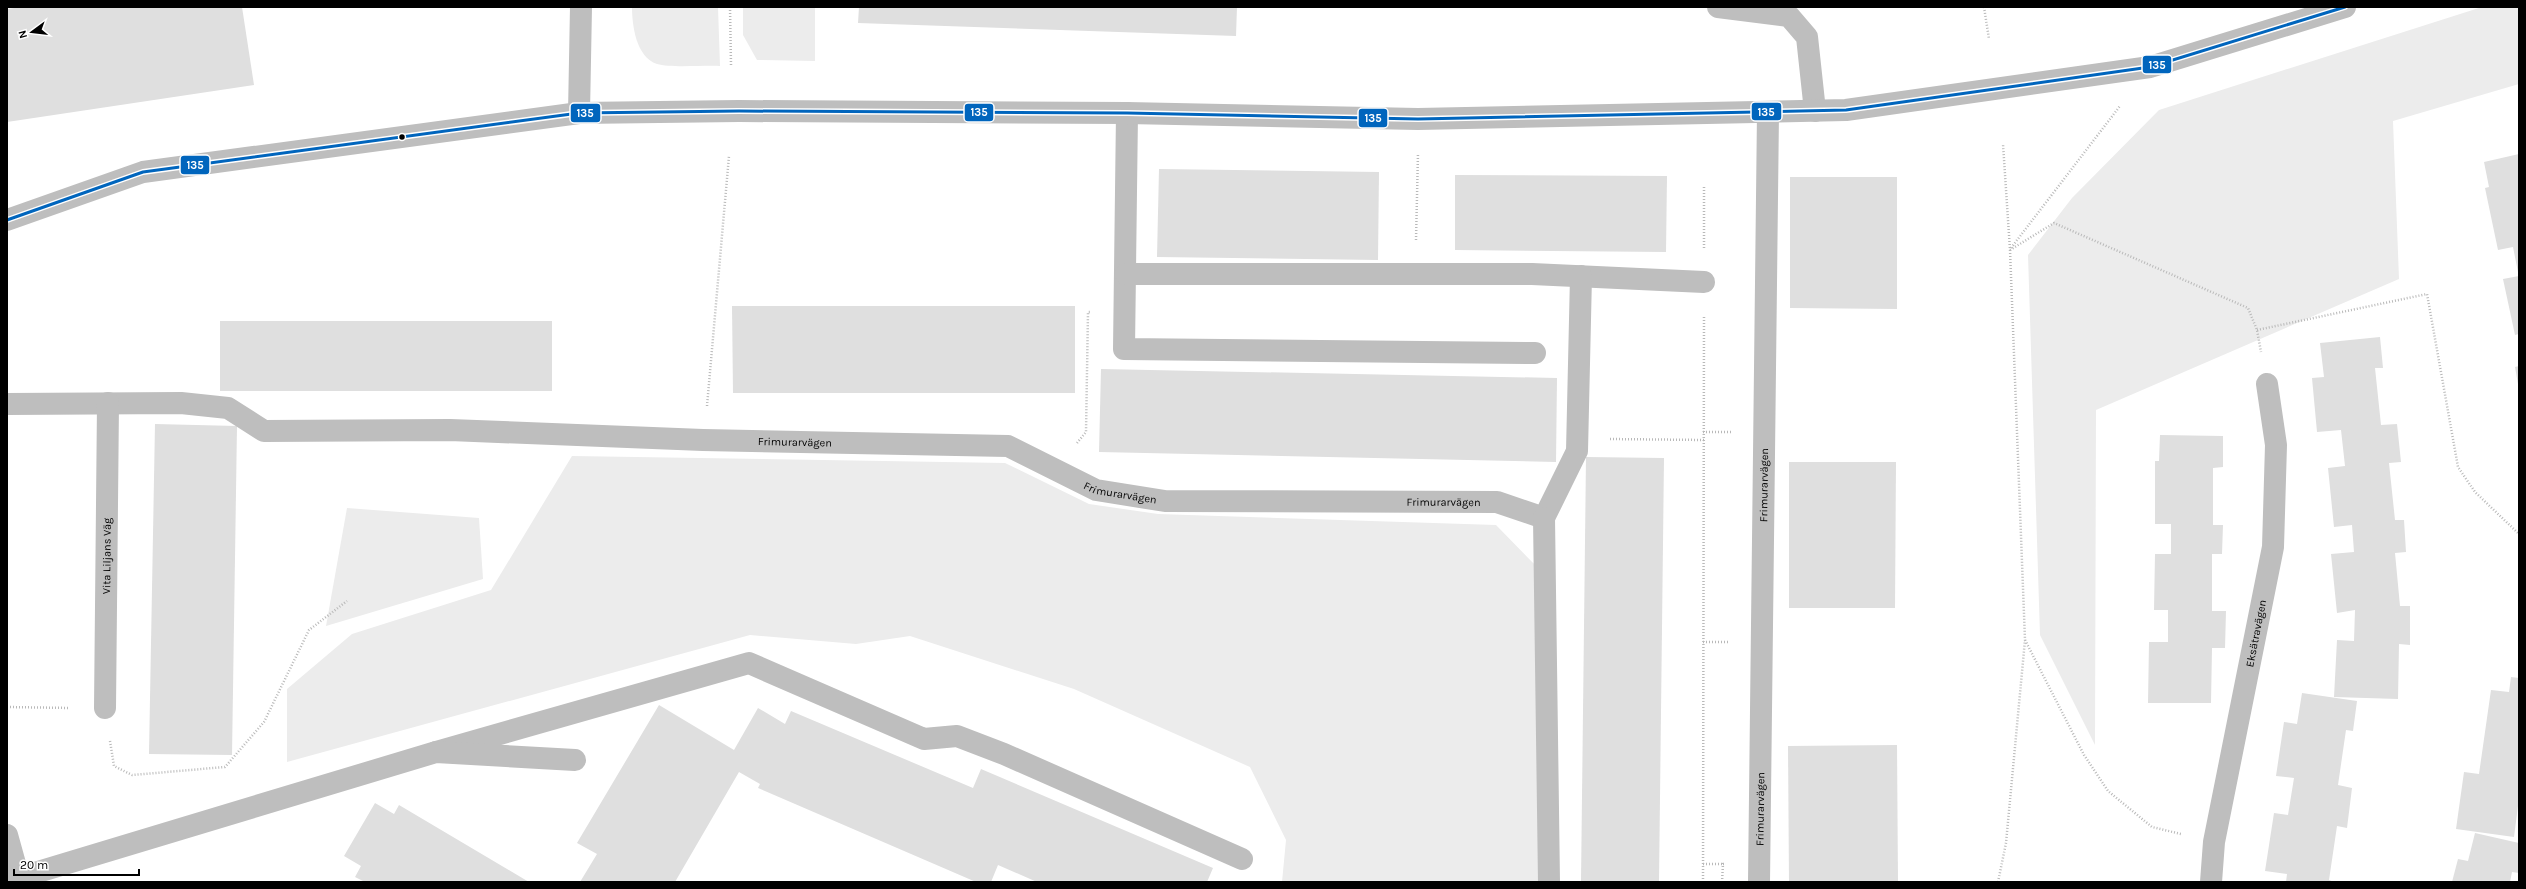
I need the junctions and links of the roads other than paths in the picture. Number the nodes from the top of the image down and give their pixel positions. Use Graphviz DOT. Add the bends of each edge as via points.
graph roads {
  1 [pos="581,7"];
  2 [pos="1718,7"];
  3 [pos="2345,7"];
  4 [pos="1815,111"];
  5 [pos="1768,112"];
  6 [pos="1127,113"];
  7 [pos="579,114"];
  8 [pos="7,220"];
  9 [pos="1126,274"];
  10 [pos="1581,276"];
  11 [pos="1704,282"];
  12 [pos="1535,353"];
  13 [pos="2267,384"];
  14 [pos="108,403"];
  15 [pos="7,404"];
  16 [pos="1544,518"];
  17 [pos="105,708"];
  18 [pos="436,752"];
  19 [pos="575,760"];
  20 [pos="7,835"];
  21 [pos="1242,859"];
  22 [pos="19,880"];
  23 [pos="1549,882"];
  24 [pos="1759,882"];
  25 [pos="2211,882"];
  1 -- 7 [label="street"];
  2 -- 4 [label="street" via="1789,16 1807,37"];
  3 -- 4 [label="street" via="2150,67 1846,110"];
  4 -- 5 [label="street"];
  5 -- 6 [label="street" via="1418,119"];
  5 -- 24 [label="street, Frimurarvägen"];
  6 -- 7 [label="street" via="739,111"];
  6 -- 9 [label="street"];
  7 -- 8 [label="street" via="144,172"];
  9 -- 10 [label="street"];
  9 -- 12 [label="street" via="1124,349"];
  10 -- 11 [label="street"];
  10 -- 16 [label="street" via="1577,451"];
  13 -- 25 [label="street, Eksätravägen" via="2276,445 2273,547 2214,842"];
  14 -- 15 [label="street, Frimurarvägen"];
  14 -- 16 [label="street, Frimurarvägen" via="181,403 228,408 264,431 450,430 703,440 1008,446 1096,490 1165,501 1497,502"];
  14 -- 17 [label="street, Vita Liljans Väg"];
  16 -- 23 [label="street"];
  18 -- 19 [label="street"];
  18 -- 21 [label="street" via="749,663 924,738 957,736 1004,754"];
  18 -- 22 [label="street"];
  20 -- 22 [label="street"];
}
